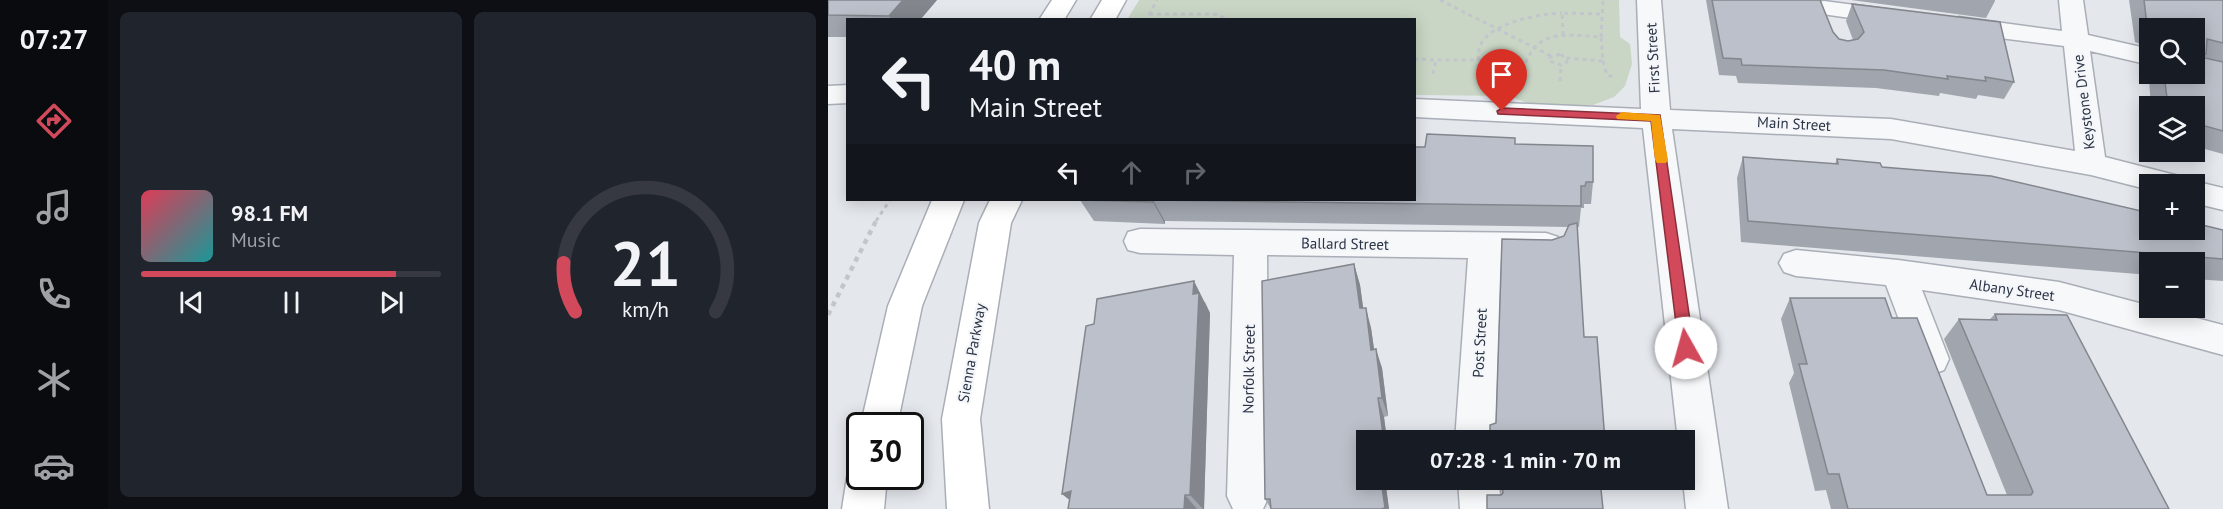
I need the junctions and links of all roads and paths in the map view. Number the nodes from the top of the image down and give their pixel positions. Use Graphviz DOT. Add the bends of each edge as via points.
graph roads {
  1 [pos="1064,0"];
  2 [pos="1114,0"];
  3 [pos="1157,0"];
  4 [pos="1440,0"];
  5 [pos="1603,0"];
  6 [pos="1649,0"];
  7 [pos="2071,0"];
  8 [pos="1823,4"];
  9 [pos="1562,13"];
  10 [pos="1149,14"];
  11 [pos="1603,14"];
  12 [pos="1052,18"];
  13 [pos="1103,18"];
  14 [pos="1147,18"];
  15 [pos="1225,18"];
  16 [pos="1497,29"];
  17 [pos="1563,35"];
  18 [pos="1601,37"];
  19 [pos="1837,38"];
  20 [pos="2076,40"];
  21 [pos="1532,46"];
  22 [pos="2139,54"];
  23 [pos="1551,56"];
  24 [pos="1566,58"];
  25 [pos="1416,59"];
  26 [pos="1436,60"];
  27 [pos="1479,60"];
  28 [pos="1523,60"];
  29 [pos="1562,65"];
  30 [pos="1433,76"];
  31 [pos="1477,85"];
  32 [pos="1520,87"];
  33 [pos="1559,87"];
  34 [pos="846,94"];
  35 [pos="828,95"];
  36 [pos="1416,108"];
  37 [pos="1656,118"];
  38 [pos="2091,164"];
  39 [pos="2139,176"];
  40 [pos="2205,195"];
  41 [pos="2223,199"];
  42 [pos="889,201"];
  43 [pos="948,201"];
  44 [pos="1006,201"];
  45 [pos="1140,242"];
  46 [pos="1251,243"];
  47 [pos="1485,245"];
  48 [pos="1550,246"];
  49 [pos="1796,263"];
  50 [pos="1898,273"];
  51 [pos="828,315"];
  52 [pos="2223,340"];
  53 [pos="1943,391"];
  54 [pos="882,412"];
  55 [pos="1476,430"];
  56 [pos="865,490"];
  57 [pos="1479,490"];
  58 [pos="1248,496"];
  59 [pos="863,509"];
  60 [pos="968,509"];
  61 [pos="1481,509"];
  62 [pos="1707,509"];
  1 -- 12 [label="main road"];
  2 -- 13 [label="main road"];
  3 -- 10 [label="path"];
  4 -- 16 [label="path"];
  5 -- 11 [label="path"];
  6 -- 37 [label="street, First Street"];
  7 -- 20 [label="street, Keystone Drive"];
  8 -- 19 [label="street, Keystone Drive"];
  8 -- 20 [label="street, Keystone Drive"];
  9 -- 11 [label="path"];
  9 -- 16 [label="path" via="1521,20"];
  9 -- 17 [label="path"];
  10 -- 14 [label="path"];
  10 -- 15 [label="path" via="1214,14"];
  11 -- 18 [label="path"];
  16 -- 21 [label="path"];
  16 -- 27 [label="path" via="1480,45"];
  17 -- 18 [label="path"];
  17 -- 21 [label="path"];
  18 -- 24 [label="path" via="1603,61"];
  20 -- 22 [label="street, Keystone Drive"];
  20 -- 38 [label="street, Keystone Drive"];
  21 -- 23 [label="path"];
  21 -- 28 [label="path"];
  23 -- 24 [label="path" via="1561,54"];
  23 -- 29 [label="path" via="1549,61"];
  24 -- 29 [label="path"];
  25 -- 26 [label="path"];
  26 -- 27 [label="path"];
  26 -- 30 [label="path"];
  27 -- 28 [label="path"];
  27 -- 31 [label="path"];
  28 -- 32 [label="path"];
  29 -- 33 [label="path"];
  34 -- 35 [label="street"];
  36 -- 37 [label="street, Main Street"];
  37 -- 38 [label="street, Main Street" via="1891,129"];
  37 -- 62 [label="street, First Street"];
  38 -- 39 [label="street, Main Street"];
  40 -- 41 [label="street"];
  42 -- 51 [label="path"];
  43 -- 54 [label="main road" via="905,306"];
  44 -- 60 [label="main road, Sienna Parkway" via="995,223 961,419"];
  45 -- 46 [label="street, Ballard Street"];
  46 -- 47 [label="street, Ballard Street"];
  46 -- 58 [label="street, Norfolk Street"];
  47 -- 48 [label="street, Ballard Street"];
  47 -- 55 [label="street, Post Street"];
  49 -- 50 [label="street, Albany Street"];
  50 -- 52 [label="street, Albany Street" via="2059,296"];
  50 -- 53 [label="street"];
  56 -- 59 [label="main road"];
  57 -- 61 [label="street"];
}
